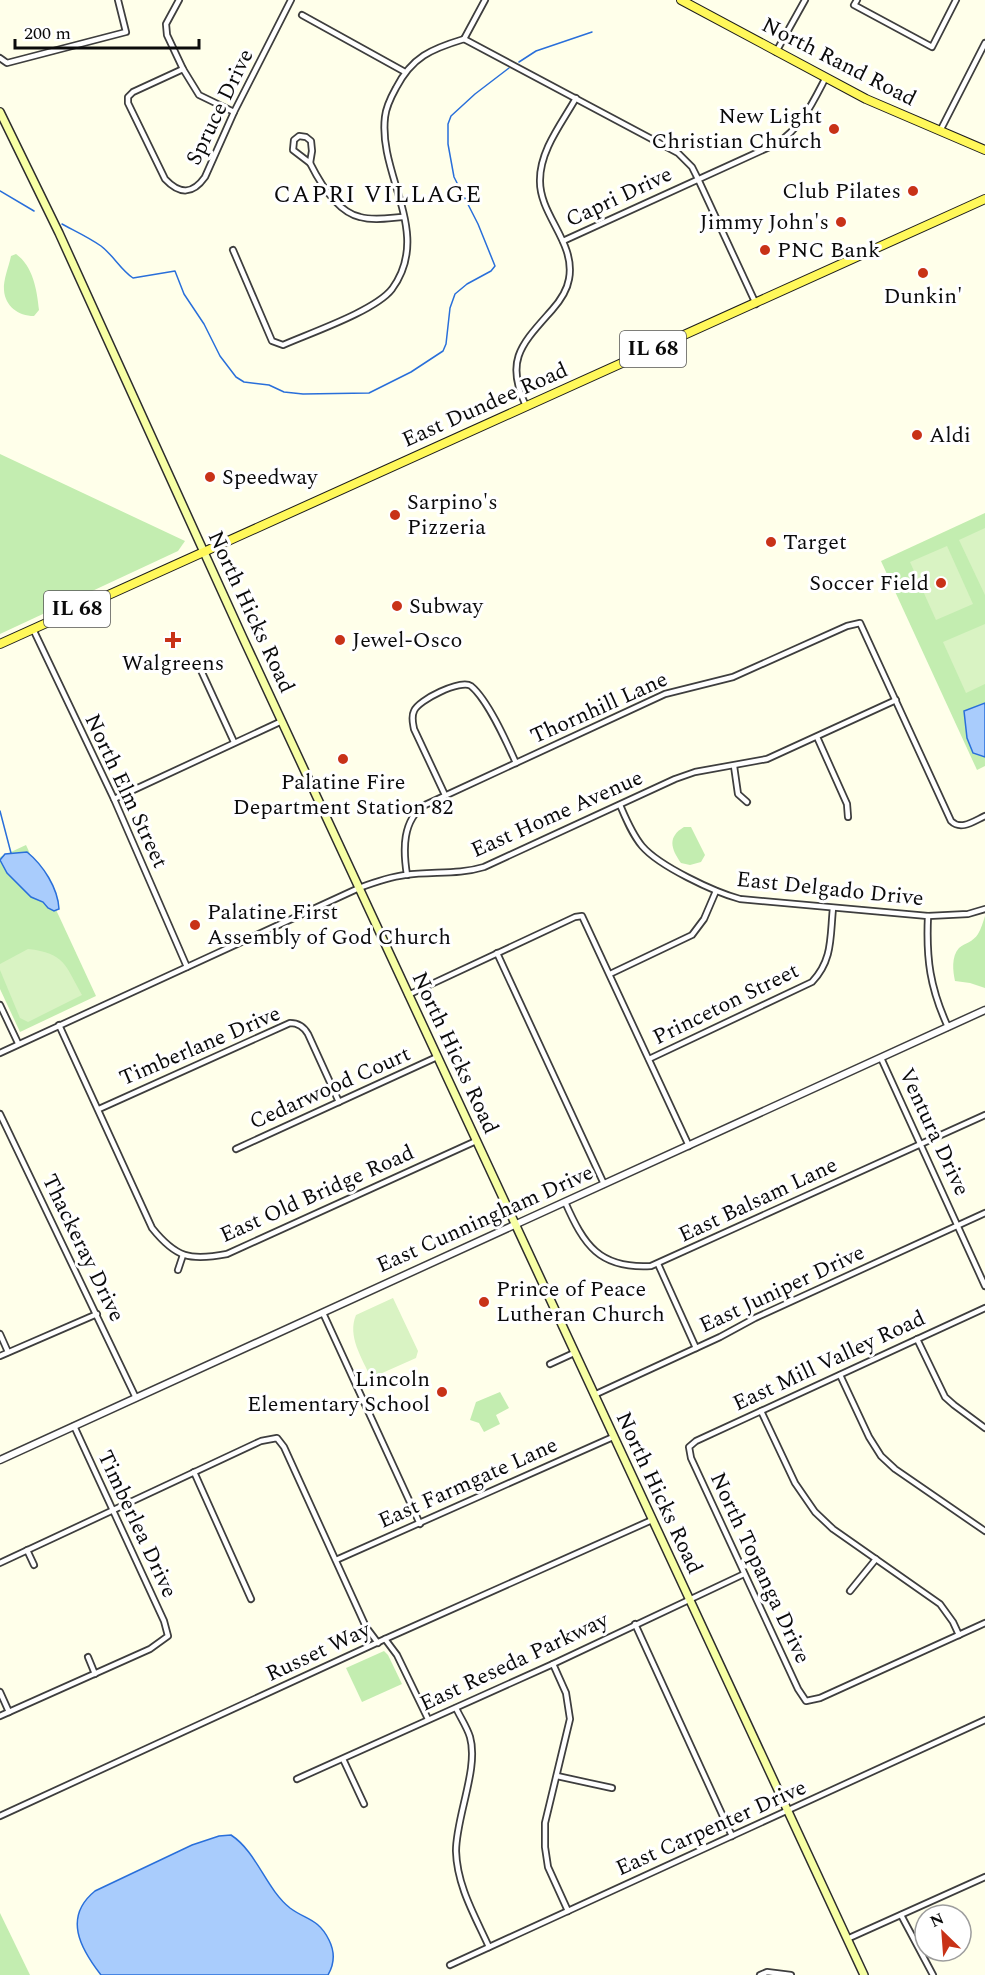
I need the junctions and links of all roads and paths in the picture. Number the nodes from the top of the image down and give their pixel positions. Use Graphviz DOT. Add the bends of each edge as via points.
graph roads {
  1 [pos="118,0"];
  2 [pos="179,0"];
  3 [pos="291,0"];
  4 [pos="485,0"];
  5 [pos="681,0"];
  6 [pos="805,0"];
  7 [pos="857,0"];
  8 [pos="956,0"];
  9 [pos="302,15"];
  10 [pos="464,39"];
  11 [pos="985,43"];
  12 [pos="776,52"];
  13 [pos="0,58"];
  14 [pos="183,69"];
  15 [pos="405,72"];
  16 [pos="825,79"];
  17 [pos="576,98"];
  18 [pos="0,112"];
  19 [pos="234,112"];
  20 [pos="940,131"];
  21 [pos="985,150"];
  22 [pos="310,163"];
  23 [pos="698,178"];
  24 [pos="983,200"];
  25 [pos="403,217"];
  26 [pos="563,241"];
  27 [pos="233,250"];
  28 [pos="756,304"];
  29 [pos="526,406"];
  30 [pos="203,551"];
  31 [pos="33,629"];
  32 [pos="0,644"];
  33 [pos="199,666"];
  34 [pos="896,700"];
  35 [pos="282,721"];
  36 [pos="817,737"];
  37 [pos="234,742"];
  38 [pos="516,763"];
  39 [pos="734,766"];
  40 [pos="445,795"];
  41 [pos="114,799"];
  42 [pos="747,802"];
  43 [pos="620,805"];
  44 [pos="985,816"];
  45 [pos="848,817"];
  46 [pos="407,874"];
  47 [pos="359,888"];
  48 [pos="717,891"];
  49 [pos="833,908"];
  50 [pos="985,909"];
  51 [pos="928,916"];
  52 [pos="497,953"];
  53 [pos="187,967"];
  54 [pos="610,974"];
  55 [pos="408,995"];
  56 [pos="0,1005"];
  57 [pos="985,1010"];
  58 [pos="59,1025"];
  59 [pos="948,1027"];
  60 [pos="18,1043"];
  61 [pos="0,1053"];
  62 [pos="437,1057"];
  63 [pos="881,1058"];
  64 [pos="649,1059"];
  65 [pos="339,1102"];
  66 [pos="99,1108"];
  67 [pos="0,1113"];
  68 [pos="985,1114"];
  69 [pos="476,1141"];
  70 [pos="920,1144"];
  71 [pos="689,1146"];
  72 [pos="236,1149"];
  73 [pos="604,1184"];
  74 [pos="565,1202"];
  75 [pos="985,1213"];
  76 [pos="514,1225"];
  77 [pos="958,1226"];
  78 [pos="183,1255"];
  79 [pos="658,1264"];
  80 [pos="178,1270"];
  81 [pos="985,1286"];
  82 [pos="985,1308"];
  83 [pos="323,1313"];
  84 [pos="97,1314"];
  85 [pos="0,1335"];
  86 [pos="917,1339"];
  87 [pos="696,1348"];
  88 [pos="8,1352"];
  89 [pos="574,1353"];
  90 [pos="0,1356"];
  91 [pos="550,1364"];
  92 [pos="840,1375"];
  93 [pos="594,1395"];
  94 [pos="136,1398"];
  95 [pos="761,1411"];
  96 [pos="74,1426"];
  97 [pos="985,1428"];
  98 [pos="613,1437"];
  99 [pos="689,1447"];
  100 [pos="0,1460"];
  101 [pos="194,1472"];
  102 [pos="112,1509"];
  103 [pos="652,1520"];
  104 [pos="420,1524"];
  105 [pos="985,1532"];
  106 [pos="27,1550"];
  107 [pos="876,1559"];
  108 [pos="336,1560"];
  109 [pos="0,1563"];
  110 [pos="34,1564"];
  111 [pos="744,1574"];
  112 [pos="850,1591"];
  113 [pos="251,1599"];
  114 [pos="689,1599"];
  115 [pos="985,1623"];
  116 [pos="635,1624"];
  117 [pos="959,1635"];
  118 [pos="385,1640"];
  119 [pos="378,1643"];
  120 [pos="87,1657"];
  121 [pos="553,1664"];
  122 [pos="95,1674"];
  123 [pos="0,1692"];
  124 [pos="456,1708"];
  125 [pos="9,1712"];
  126 [pos="0,1716"];
  127 [pos="429,1719"];
  128 [pos="985,1720"];
  129 [pos="343,1759"];
  130 [pos="557,1776"];
  131 [pos="297,1779"];
  132 [pos="612,1788"];
  133 [pos="364,1804"];
  134 [pos="788,1811"];
  135 [pos="0,1816"];
  136 [pos="732,1836"];
  137 [pos="985,1877"];
  138 [pos="568,1911"];
  139 [pos="901,1915"];
  140 [pos="847,1939"];
  141 [pos="489,1947"];
  142 [pos="450,1965"];
  143 [pos="760,1975"];
  144 [pos="791,1975"];
  145 [pos="864,1975"];
  146 [pos="933,1975"];
  1 -- 13 [label="street" via="126,32 7,63"];
  2 -- 14 [label="street" via="166,24"];
  3 -- 19 [label="street, Spruce Drive"];
  4 -- 10 [label="street"];
  5 -- 12 [label="main road, North Rand Road"];
  6 -- 12 [label="street"];
  7 -- 8 [label="street" via="854,5 932,46"];
  9 -- 15 [label="street"];
  10 -- 15 [label="street" via="431,51"];
  10 -- 17 [label="street"];
  11 -- 20 [label="street"];
  12 -- 16 [label="main road, North Rand Road"];
  14 -- 19 [label="street" via="199,95"];
  14 -- 19 [label="street, Spruce Drive" via="128,97 171,186 190,190 206,177"];
  15 -- 25 [label="street" via="385,117 385,139"];
  16 -- 20 [label="main road, North Rand Road"];
  16 -- 23 [label="street, Capri Drive" via="790,135"];
  17 -- 23 [label="street" via="678,153"];
  17 -- 26 [label="street" via="544,156 539,181"];
  18 -- 30 [label="main road, North Hicks Road"];
  20 -- 21 [label="main road, North Rand Road"];
  22 -- 22 [label="street" via="312,144 299,136 294,140 293,150"];
  22 -- 25 [label="street" via="325,191 359,217"];
  23 -- 26 [label="street, Capri Drive"];
  23 -- 28 [label="street"];
  24 -- 28 [label="main road, East Dundee Road / IL 68"];
  25 -- 27 [label="street" via="408,243 405,266 391,290 370,306 283,345 272,341"];
  26 -- 29 [label="street" via="570,263 565,293 531,334 516,364 515,378"];
  28 -- 29 [label="main road, East Dundee Road / IL 68"];
  29 -- 30 [label="main road, East Dundee Road / IL 68"];
  30 -- 31 [label="main road, East Dundee Road / IL 68"];
  30 -- 35 [label="main road, North Hicks Road"];
  31 -- 32 [label="main road, East Dundee Road / IL 68"];
  31 -- 41 [label="street, North Elm Street"];
  33 -- 37 [label="street"];
  34 -- 36 [label="street, East Home Avenue"];
  34 -- 38 [label="street, Thornhill Lane" via="860,623 733,677 665,694"];
  34 -- 44 [label="street" via="951,821 964,825"];
  35 -- 37 [label="street"];
  35 -- 47 [label="main road, North Hicks Road"];
  36 -- 39 [label="street, East Home Avenue" via="767,759"];
  36 -- 45 [label="street" via="847,804"];
  37 -- 41 [label="street"];
  38 -- 40 [label="street, Thornhill Lane"];
  38 -- 40 [label="street" via="498,725 473,688 458,684 419,703 412,718"];
  39 -- 42 [label="street" via="738,794"];
  39 -- 43 [label="street, East Home Avenue" via="695,772"];
  40 -- 46 [label="street, Thornhill Lane" via="421,807 411,820 405,838"];
  41 -- 53 [label="street, North Elm Street"];
  43 -- 46 [label="street, East Home Avenue" via="484,867 464,872"];
  43 -- 48 [label="street, East Delgado Drive" via="646,851"];
  46 -- 47 [label="street, East Home Avenue"];
  47 -- 53 [label="street, East Home Avenue"];
  47 -- 55 [label="main road, North Hicks Road"];
  48 -- 49 [label="street, East Delgado Drive" via="740,899"];
  48 -- 54 [label="street" via="692,935"];
  49 -- 51 [label="street, East Delgado Drive"];
  49 -- 64 [label="street, Princeton Street" via="827,960 812,982"];
  50 -- 51 [label="street, East Delgado Drive"];
  51 -- 59 [label="street" via="929,974"];
  52 -- 54 [label="street" via="582,916"];
  52 -- 55 [label="street"];
  52 -- 73 [label="street"];
  53 -- 58 [label="street, East Home Avenue"];
  54 -- 64 [label="street"];
  55 -- 62 [label="main road, North Hicks Road"];
  56 -- 60 [label="street"];
  57 -- 59 [label="street, East Cunningham Drive"];
  58 -- 60 [label="street, East Home Avenue"];
  58 -- 66 [label="street"];
  59 -- 63 [label="street, East Cunningham Drive"];
  60 -- 61 [label="street, East Home Avenue"];
  62 -- 65 [label="street, Cedarwood Court"];
  62 -- 69 [label="main road, North Hicks Road"];
  63 -- 70 [label="street, Ventura Drive"];
  63 -- 71 [label="street, East Cunningham Drive"];
  64 -- 71 [label="street"];
  65 -- 66 [label="street, Timberlane Drive" via="304,1027 290,1023"];
  65 -- 72 [label="street, Cedarwood Court"];
  66 -- 78 [label="street" via="152,1228 166,1246"];
  67 -- 84 [label="street, Thackeray Drive"];
  68 -- 70 [label="street, East Balsam Lane"];
  69 -- 76 [label="main road, North Hicks Road"];
  69 -- 78 [label="street, East Old Bridge Road" via="227,1254 205,1258"];
  70 -- 77 [label="street, Ventura Drive"];
  70 -- 79 [label="street, East Balsam Lane"];
  71 -- 73 [label="street, East Cunningham Drive"];
  73 -- 74 [label="street, East Cunningham Drive"];
  74 -- 76 [label="street, East Cunningham Drive"];
  74 -- 79 [label="street, East Balsam Lane" via="582,1236 601,1256 630,1266"];
  75 -- 77 [label="street, East Juniper Drive"];
  76 -- 83 [label="street, East Cunningham Drive"];
  76 -- 89 [label="main road, North Hicks Road"];
  77 -- 81 [label="street, Ventura Drive"];
  77 -- 87 [label="street, East Juniper Drive"];
  78 -- 80 [label="street"];
  79 -- 87 [label="street"];
  82 -- 86 [label="street, East Mill Valley Road"];
  83 -- 94 [label="street, East Cunningham Drive"];
  83 -- 104 [label="street"];
  84 -- 88 [label="street"];
  84 -- 94 [label="street, Thackeray Drive"];
  85 -- 88 [label="street"];
  86 -- 92 [label="street, East Mill Valley Road"];
  86 -- 97 [label="street" via="945,1397"];
  87 -- 93 [label="street, East Juniper Drive"];
  88 -- 90 [label="street"];
  89 -- 91 [label="street"];
  89 -- 93 [label="main road, North Hicks Road"];
  92 -- 95 [label="street, East Mill Valley Road"];
  92 -- 105 [label="street" via="881,1456"];
  93 -- 98 [label="main road, North Hicks Road"];
  94 -- 96 [label="street, East Cunningham Drive"];
  95 -- 99 [label="street, East Mill Valley Road"];
  95 -- 107 [label="street" via="795,1483 815,1512"];
  96 -- 100 [label="street, East Cunningham Drive"];
  96 -- 102 [label="street, Timberlea Drive"];
  98 -- 103 [label="main road, North Hicks Road"];
  98 -- 104 [label="street, East Farmgate Lane"];
  99 -- 111 [label="street, North Topanga Drive"];
  101 -- 102 [label="street"];
  101 -- 108 [label="street" via="261,1441 277,1438"];
  101 -- 113 [label="street"];
  102 -- 106 [label="street"];
  102 -- 122 [label="street, Timberlea Drive" via="168,1636 156,1646"];
  103 -- 114 [label="main road, North Hicks Road"];
  103 -- 118 [label="street, Russet Way"];
  104 -- 108 [label="street, East Farmgate Lane"];
  106 -- 109 [label="street"];
  106 -- 110 [label="street"];
  107 -- 112 [label="street"];
  107 -- 117 [label="street" via="940,1604"];
  108 -- 119 [label="street" via="366,1627"];
  111 -- 114 [label="street, East Reseda Parkway"];
  111 -- 117 [label="street, North Topanga Drive" via="806,1701"];
  114 -- 116 [label="street, East Reseda Parkway"];
  114 -- 134 [label="main road, North Hicks Road"];
  115 -- 117 [label="street"];
  116 -- 121 [label="street, East Reseda Parkway"];
  116 -- 136 [label="street"];
  118 -- 119 [label="street, Russet Way"];
  118 -- 127 [label="street" via="397,1655"];
  119 -- 135 [label="street, Russet Way"];
  120 -- 122 [label="street"];
  121 -- 124 [label="street, East Reseda Parkway"];
  121 -- 130 [label="street" via="566,1693 570,1719"];
  122 -- 125 [label="street"];
  123 -- 125 [label="street"];
  124 -- 127 [label="street, East Reseda Parkway"];
  124 -- 141 [label="street" via="470,1736 472,1750 457,1833 458,1870"];
  125 -- 126 [label="street"];
  127 -- 129 [label="street, East Reseda Parkway"];
  128 -- 134 [label="street, East Carpenter Drive"];
  129 -- 131 [label="street, East Reseda Parkway"];
  129 -- 133 [label="street"];
  130 -- 132 [label="street"];
  130 -- 138 [label="street" via="545,1823 544,1847 548,1867"];
  134 -- 136 [label="street, East Carpenter Drive"];
  134 -- 140 [label="main road, North Hicks Road"];
  136 -- 138 [label="street, East Carpenter Drive"];
  137 -- 139 [label="street"];
  138 -- 141 [label="street, East Carpenter Drive"];
  139 -- 140 [label="street"];
  139 -- 146 [label="street"];
  140 -- 145 [label="main road, North Hicks Road"];
  141 -- 142 [label="street, East Carpenter Drive"];
  143 -- 144 [label="street"];
}
